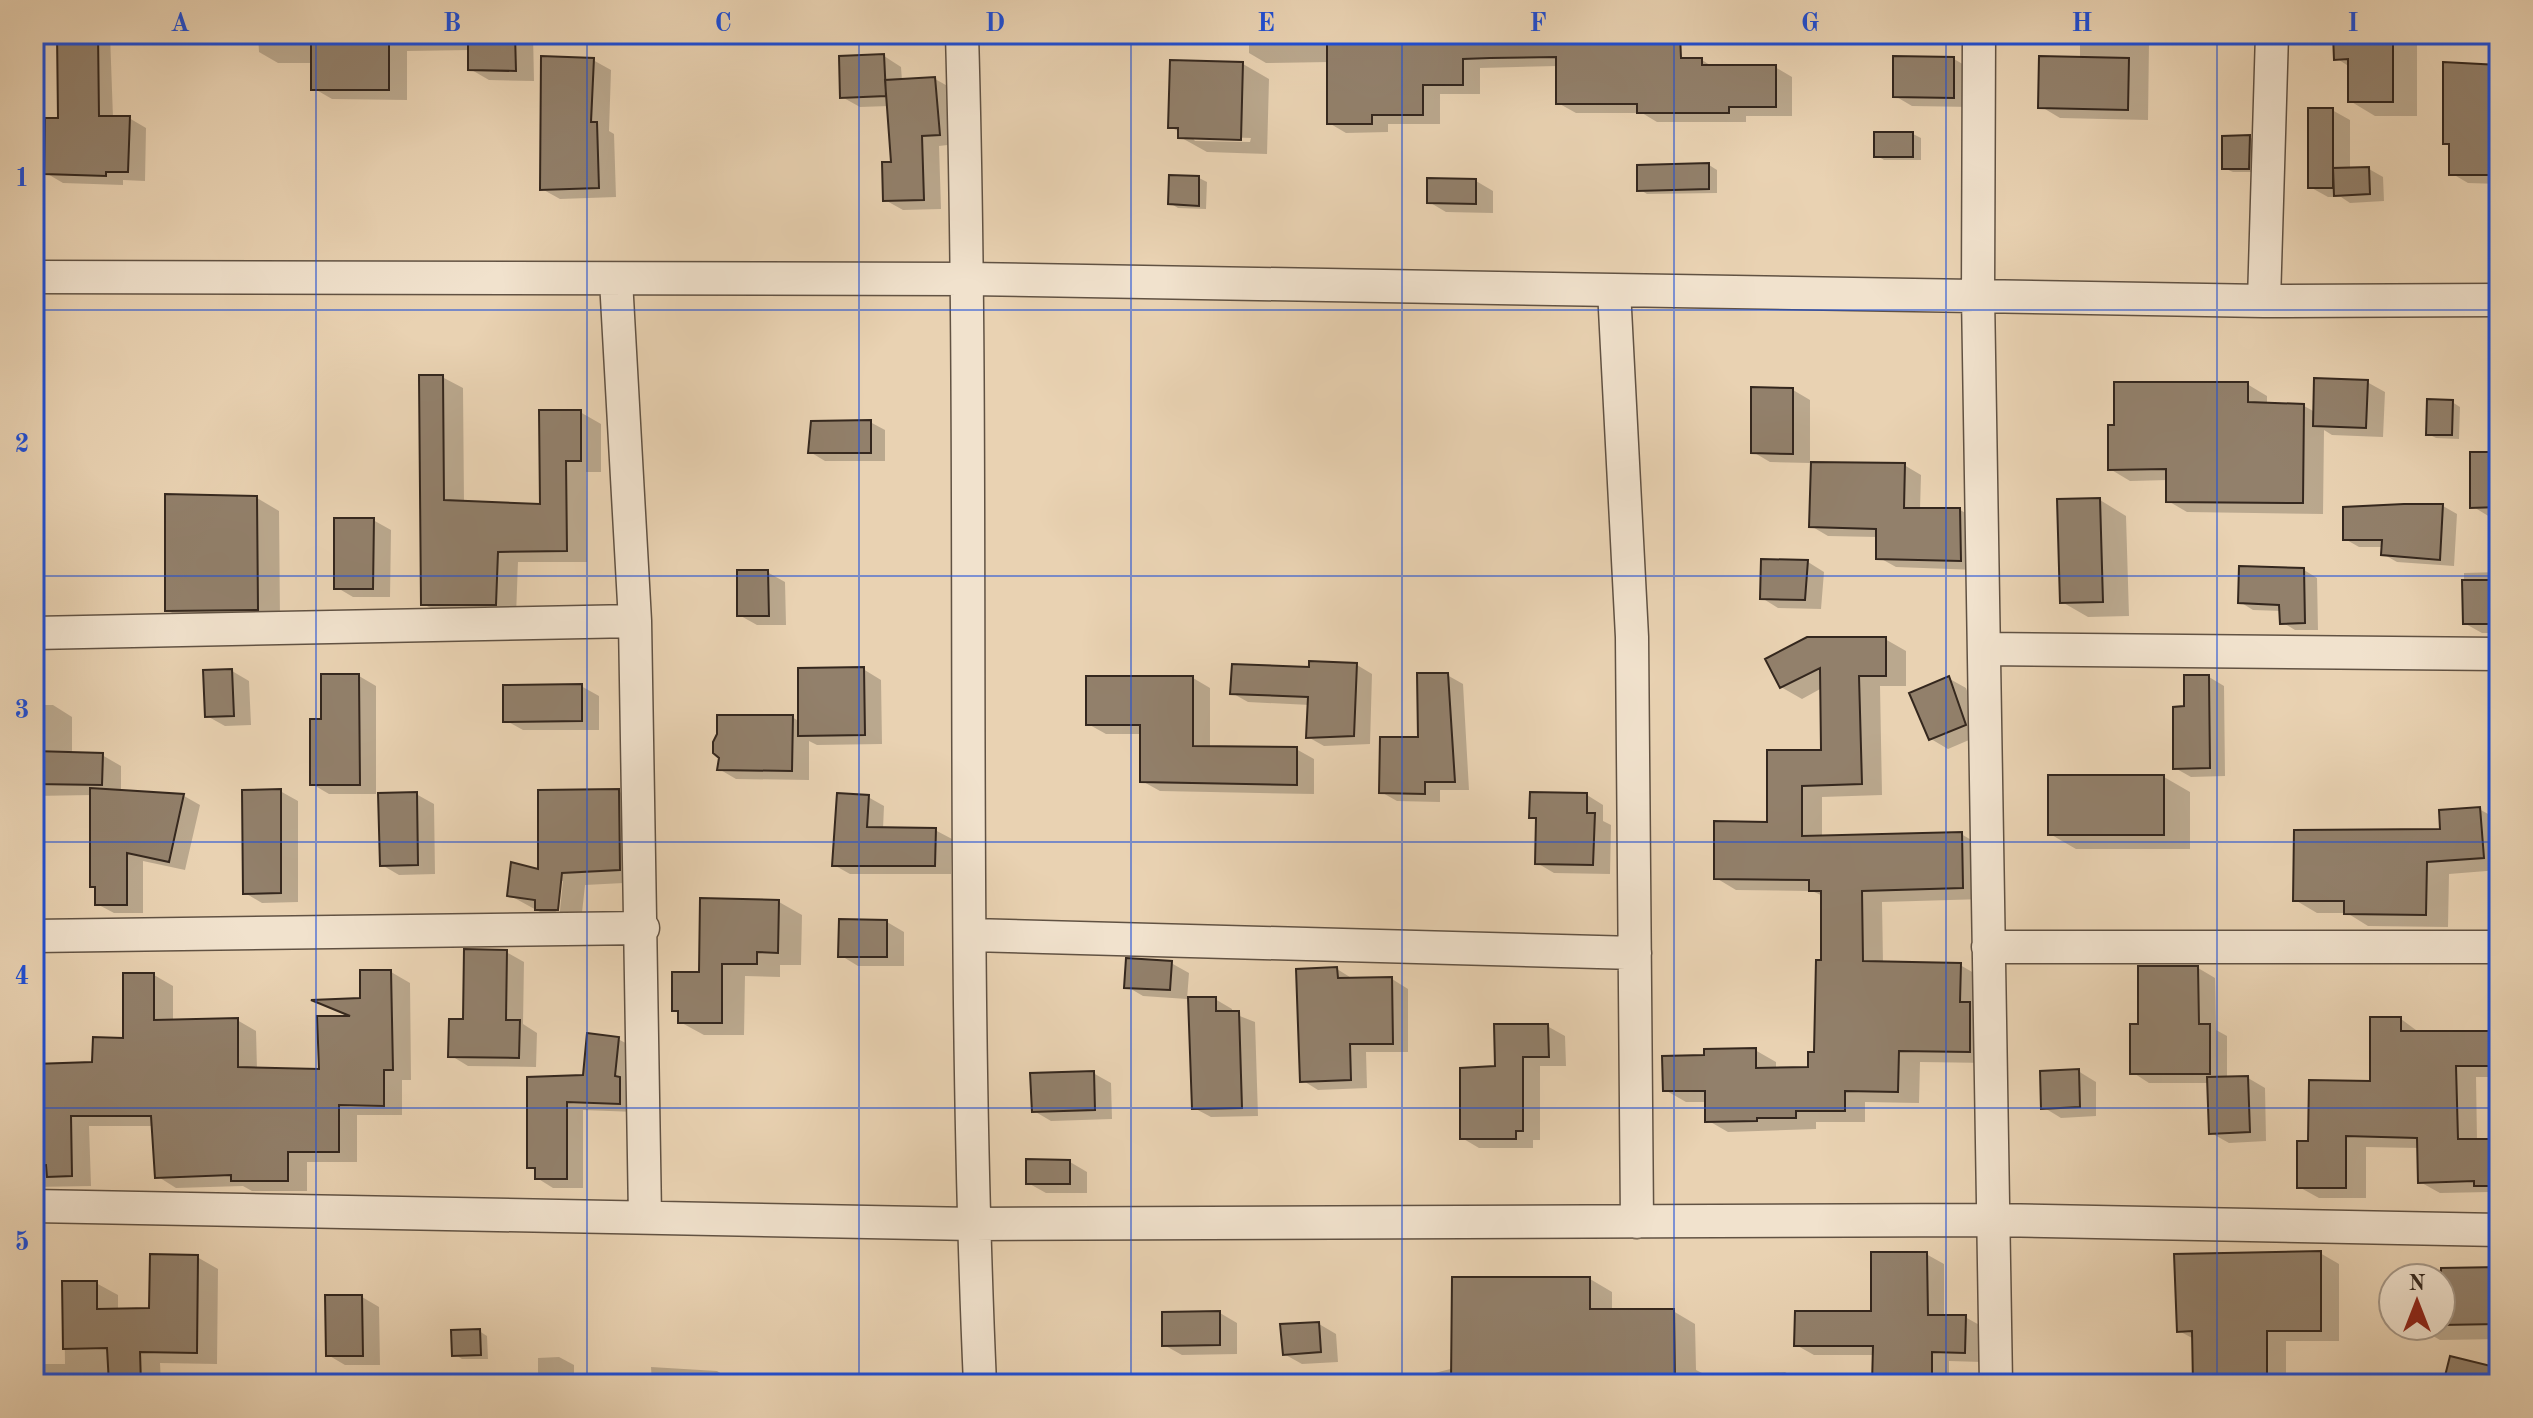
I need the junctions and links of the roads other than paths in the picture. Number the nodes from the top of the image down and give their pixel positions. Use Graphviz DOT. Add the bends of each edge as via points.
graph roads {
  1 [pos="962,34"];
  2 [pos="1979,34"];
  3 [pos="2272,34"];
  4 [pos="34,277"];
  5 [pos="969,279"];
  6 [pos="616,280"];
  7 [pos="1614,290"];
  8 [pos="1978,295"];
  9 [pos="2499,300"];
  10 [pos="2264,301"];
  11 [pos="635,621"];
  12 [pos="34,633"];
  13 [pos="1984,649"];
  14 [pos="2499,654"];
  15 [pos="643,928"];
  16 [pos="971,935"];
  17 [pos="34,936"];
  18 [pos="1988,947"];
  19 [pos="2499,947"];
  20 [pos="1635,953"];
  21 [pos="34,1206"];
  22 [pos="645,1216"];
  23 [pos="1993,1220"];
  24 [pos="1637,1222"];
  25 [pos="973,1224"];
  26 [pos="2499,1230"];
  27 [pos="980,1384"];
  28 [pos="1996,1384"];
  1 -- 5 [label="street"];
  2 -- 8 [label="street"];
  3 -- 10 [label="street"];
  4 -- 6 [label="street"];
  5 -- 6 [label="street"];
  5 -- 7 [label="street"];
  5 -- 16 [label="street"];
  6 -- 11 [label="street"];
  7 -- 8 [label="street"];
  7 -- 20 [label="street" via="1632,637"];
  8 -- 10 [label="street"];
  8 -- 13 [label="street"];
  9 -- 10 [label="street"];
  11 -- 12 [label="street"];
  11 -- 15 [label="street"];
  13 -- 14 [label="street"];
  13 -- 18 [label="street"];
  15 -- 17 [label="street"];
  15 -- 22 [label="street"];
  16 -- 20 [label="street"];
  16 -- 25 [label="street"];
  18 -- 19 [label="street"];
  18 -- 23 [label="street"];
  20 -- 24 [label="street"];
  21 -- 22 [label="street"];
  22 -- 25 [label="street"];
  23 -- 24 [label="street"];
  23 -- 26 [label="street"];
  23 -- 28 [label="street"];
  24 -- 25 [label="street"];
  25 -- 27 [label="street"];
}
